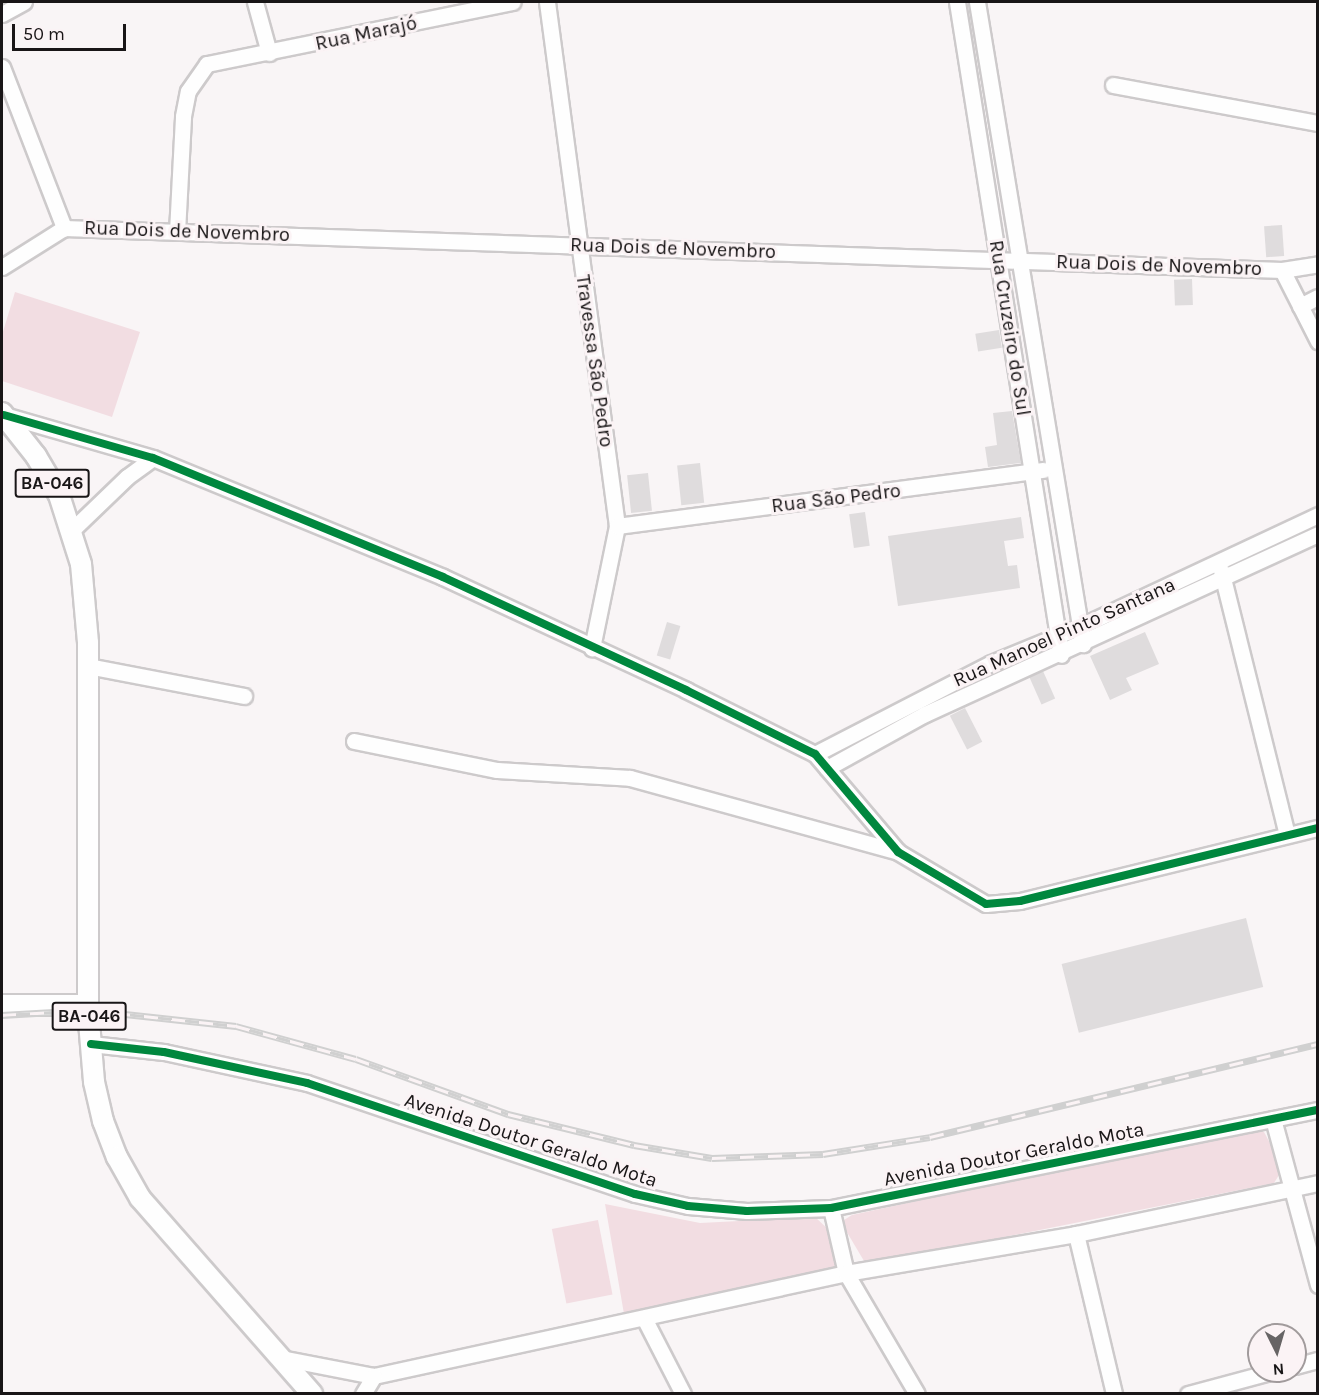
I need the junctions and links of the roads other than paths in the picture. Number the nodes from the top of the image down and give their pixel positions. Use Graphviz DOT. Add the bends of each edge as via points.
graph roads {
  1 [pos="24,2"];
  2 [pos="255,2"];
  3 [pos="513,2"];
  4 [pos="547,2"];
  5 [pos="957,2"];
  6 [pos="977,2"];
  7 [pos="2,14"];
  8 [pos="269,53"];
  9 [pos="2,67"];
  10 [pos="1113,85"];
  11 [pos="991,87"];
  12 [pos="971,90"];
  13 [pos="1317,123"];
  14 [pos="64,228"];
  15 [pos="177,231"];
  16 [pos="579,244"];
  17 [pos="999,259"];
  18 [pos="1018,260"];
  19 [pos="1317,264"];
  20 [pos="2,267"];
  21 [pos="1282,270"];
  22 [pos="1317,297"];
  23 [pos="1300,306"];
  24 [pos="1317,341"];
  25 [pos="3,414"];
  26 [pos="153,458"];
  27 [pos="1054,468"];
  28 [pos="1033,472"];
  29 [pos="1317,515"];
  30 [pos="617,526"];
  31 [pos="73,529"];
  32 [pos="1317,534"];
  33 [pos="1219,562"];
  34 [pos="1223,579"];
  35 [pos="1081,626"];
  36 [pos="1059,636"];
  37 [pos="1083,644"];
  38 [pos="592,648"];
  39 [pos="1061,655"];
  40 [pos="88,666"];
  41 [pos="244,696"];
  42 [pos="354,741"];
  43 [pos="814,754"];
  44 [pos="827,768"];
  45 [pos="1317,828"];
  46 [pos="1287,834"];
  47 [pos="898,852"];
  48 [pos="2,1005"];
  49 [pos="88,1005"];
  50 [pos="91,1044"];
  51 [pos="1317,1110"];
  52 [pos="1274,1119"];
  53 [pos="1317,1183"];
  54 [pos="1291,1189"];
  55 [pos="831,1208"];
  56 [pos="1076,1234"];
  57 [pos="846,1273"];
  58 [pos="1317,1285"];
  59 [pos="644,1318"];
  60 [pos="280,1358"];
  61 [pos="374,1376"];
  62 [pos="1247,1378"];
  63 [pos="312,1394"];
  64 [pos="363,1394"];
  65 [pos="683,1394"];
  66 [pos="917,1394"];
  67 [pos="1114,1394"];
  68 [pos="1188,1394"];
  1 -- 7 [label="street"];
  2 -- 8 [label="street"];
  3 -- 8 [label="street, Rua Marajó"];
  4 -- 16 [label="street, Travessa São Pedro"];
  5 -- 12 [label="street, Rua Cruzeiro do Sul"];
  6 -- 11 [label="street, Rua Cruzeiro do Sul"];
  8 -- 15 [label="street, Rua Marajó" via="217,59 199,71 188,91 179,144"];
  9 -- 14 [label="street"];
  10 -- 13 [label="street"];
  11 -- 12 [label="street"];
  11 -- 18 [label="street, Rua Cruzeiro do Sul"];
  12 -- 17 [label="street, Rua Cruzeiro do Sul"];
  14 -- 15 [label="street, Rua Dois de Novembro"];
  14 -- 20 [label="street"];
  15 -- 16 [label="street, Rua Dois de Novembro"];
  16 -- 17 [label="street, Rua Dois de Novembro"];
  16 -- 30 [label="street, Travessa São Pedro"];
  17 -- 18 [label="street, Rua Dois de Novembro"];
  17 -- 28 [label="street, Rua Cruzeiro do Sul"];
  18 -- 21 [label="street, Rua Dois de Novembro"];
  18 -- 27 [label="street, Rua Cruzeiro do Sul"];
  19 -- 21 [label="street, Rua Dois de Novembro"];
  21 -- 23 [label="street"];
  22 -- 23 [label="street"];
  23 -- 24 [label="street"];
  25 -- 26 [label="street"];
  25 -- 31 [label="main road, BA-046" via="48,476"];
  26 -- 31 [label="street" via="127,477"];
  26 -- 38 [label="street" via="443,577"];
  27 -- 28 [label="street, Rua São Pedro"];
  27 -- 35 [label="street, Rua Cruzeiro do Sul"];
  28 -- 30 [label="street, Rua São Pedro"];
  28 -- 36 [label="street, Rua Cruzeiro do Sul"];
  29 -- 33 [label="street, Rua Manoel Pinto Santana"];
  30 -- 38 [label="street, Travessa São Pedro"];
  31 -- 40 [label="main road, BA-046" via="81,564"];
  32 -- 34 [label="street, Rua Manoel Pinto Santana"];
  33 -- 34 [label="street"];
  33 -- 35 [label="street, Rua Manoel Pinto Santana"];
  34 -- 37 [label="street, Rua Manoel Pinto Santana"];
  34 -- 46 [label="street"];
  35 -- 36 [label="street, Rua Manoel Pinto Santana"];
  35 -- 37 [label="street, Rua Cruzeiro do Sul"];
  36 -- 39 [label="street, Rua Cruzeiro do Sul"];
  36 -- 43 [label="street, Rua Manoel Pinto Santana" via="991,663"];
  37 -- 39 [label="street, Rua Manoel Pinto Santana"];
  38 -- 43 [label="street"];
  39 -- 44 [label="street, Rua Manoel Pinto Santana" via="925,714"];
  40 -- 41 [label="street"];
  40 -- 49 [label="main road, BA-046"];
  42 -- 47 [label="street" via="497,770 630,778"];
  43 -- 44 [label="street"];
  44 -- 47 [label="street"];
  45 -- 46 [label="street"];
  46 -- 47 [label="street" via="996,904 975,900"];
  48 -- 49 [label="main road"];
  49 -- 50 [label="main road, BA-046"];
  50 -- 55 [label="street, Avenida Doutor Geraldo Mota" via="164,1052 307,1083 555,1169 688,1206 747,1211"];
  50 -- 60 [label="main road, BA-046" via="103,1121 140,1198"];
  51 -- 52 [label="street, Avenida Doutor Geraldo Mota"];
  52 -- 54 [label="street"];
  52 -- 55 [label="street, Avenida Doutor Geraldo Mota"];
  53 -- 54 [label="street"];
  54 -- 56 [label="street"];
  54 -- 58 [label="street"];
  55 -- 57 [label="street"];
  56 -- 57 [label="street"];
  56 -- 67 [label="street"];
  57 -- 59 [label="street"];
  57 -- 66 [label="street"];
  59 -- 61 [label="street"];
  59 -- 65 [label="street"];
  60 -- 61 [label="street"];
  60 -- 63 [label="main road, BA-046"];
  61 -- 64 [label="street"];
  62 -- 68 [label="street"];
}
